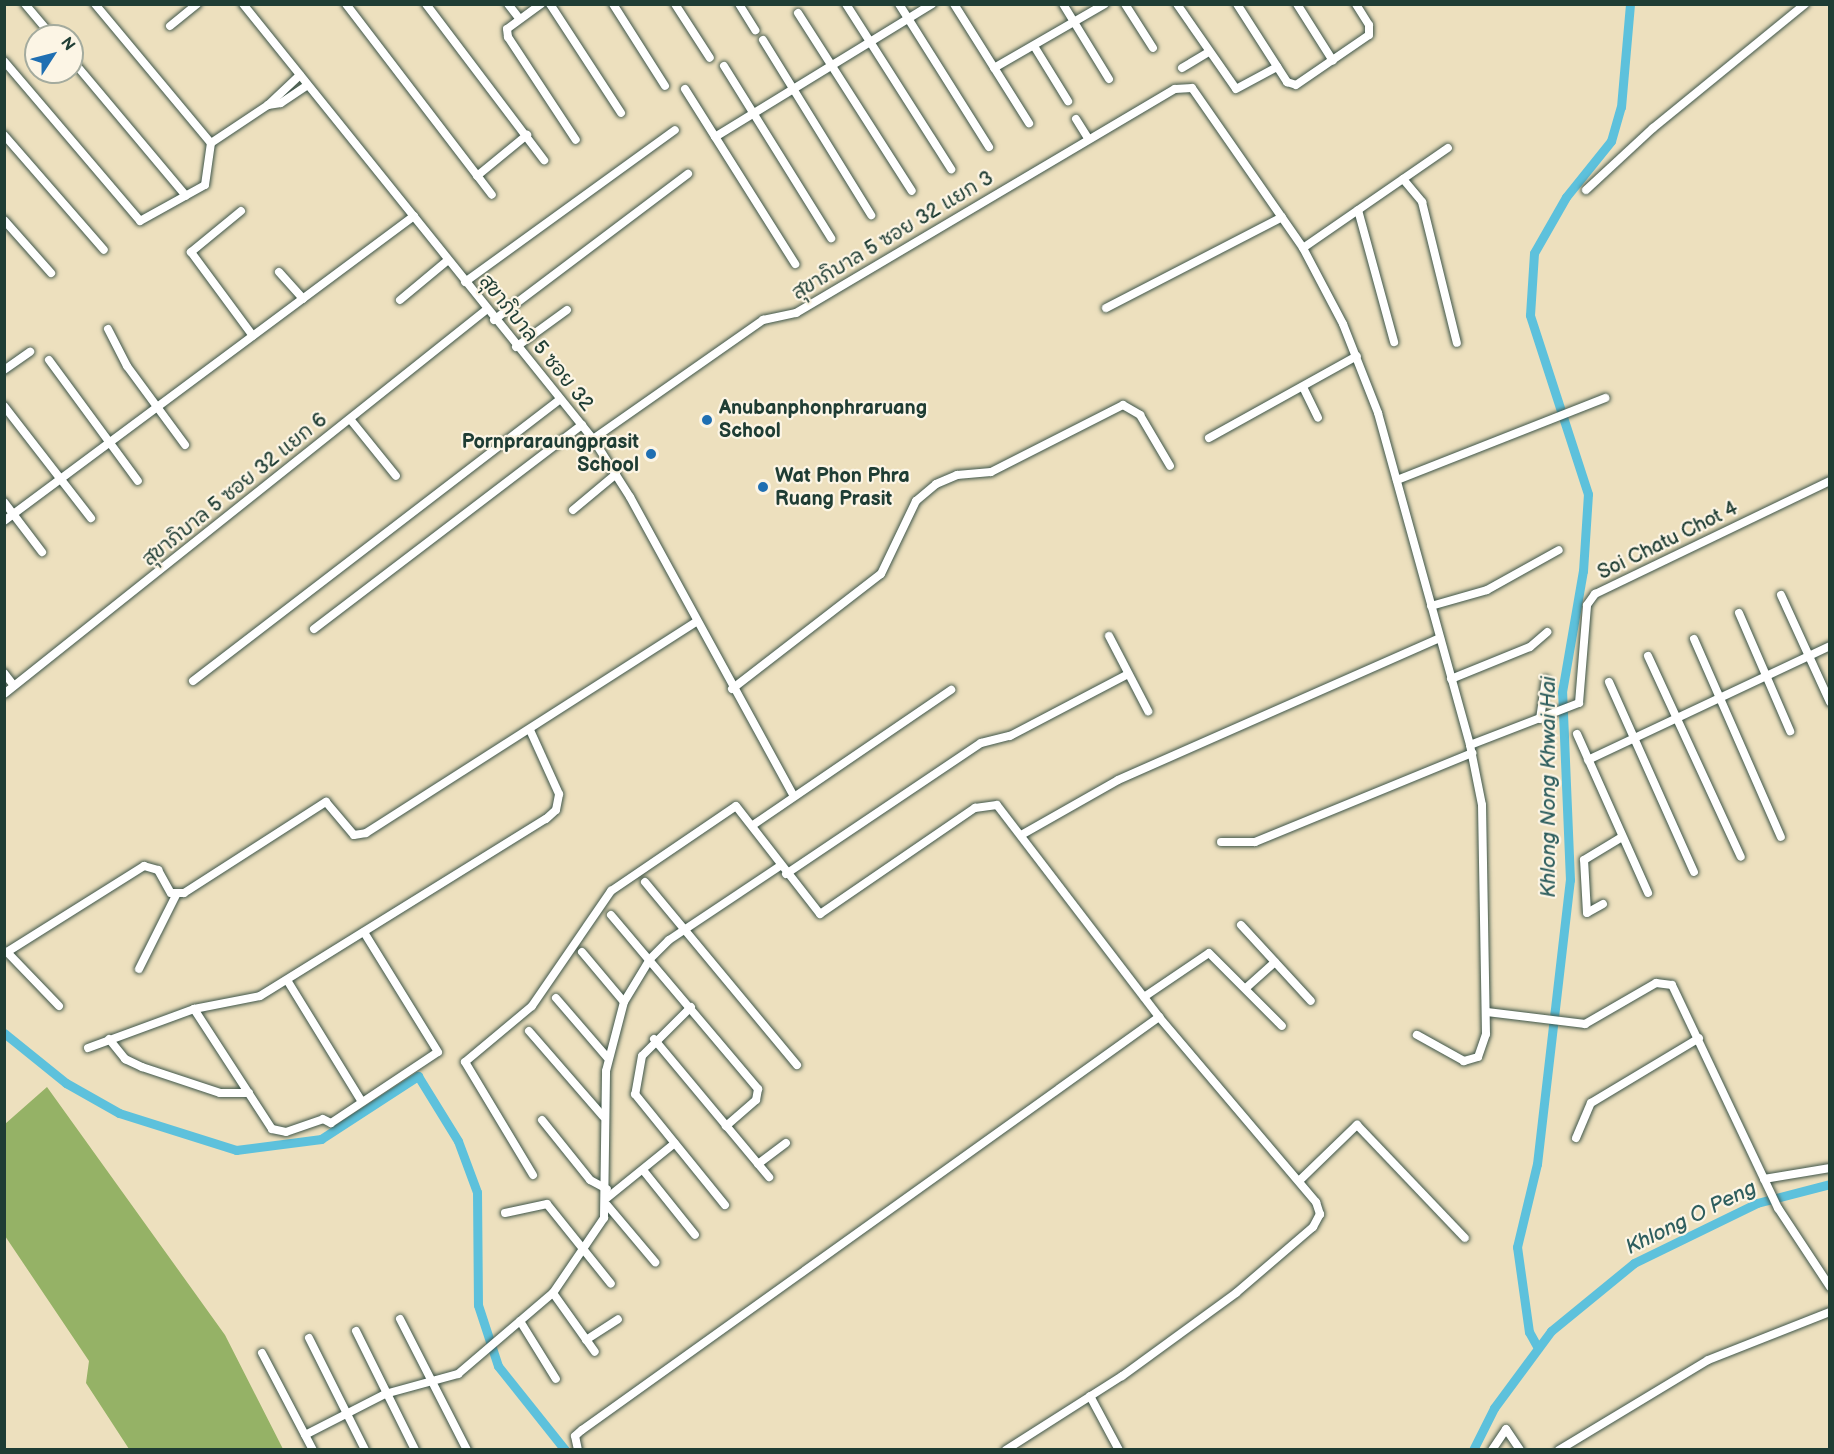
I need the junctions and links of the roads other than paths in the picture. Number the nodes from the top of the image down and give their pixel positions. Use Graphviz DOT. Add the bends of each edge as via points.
graph roads {
  1 [pos="25,4"];
  2 [pos="95,4"];
  3 [pos="197,4"];
  4 [pos="243,4"];
  5 [pos="346,4"];
  6 [pos="426,4"];
  7 [pos="508,4"];
  8 [pos="541,4"];
  9 [pos="550,4"];
  10 [pos="613,4"];
  11 [pos="675,4"];
  12 [pos="739,4"];
  13 [pos="846,4"];
  14 [pos="899,4"];
  15 [pos="932,4"];
  16 [pos="954,4"];
  17 [pos="1063,4"];
  18 [pos="1105,4"];
  19 [pos="1125,4"];
  20 [pos="1177,4"];
  21 [pos="1237,4"];
  22 [pos="1297,4"];
  23 [pos="1356,4"];
  24 [pos="1805,4"];
  25 [pos="798,13"];
  26 [pos="519,18"];
  27 [pos="908,19"];
  28 [pos="1074,22"];
  29 [pos="42,24"];
  30 [pos="170,26"];
  31 [pos="755,30"];
  32 [pos="763,40"];
  33 [pos="870,42"];
  34 [pos="1034,46"];
  35 [pos="1154,48"];
  36 [pos="1207,52"];
  37 [pos="710,58"];
  38 [pos="4,61"];
  39 [pos="1333,61"];
  40 [pos="724,66"];
  41 [pos="830,66"];
  42 [pos="1277,67"];
  43 [pos="994,68"];
  44 [pos="1182,68"];
  45 [pos="84,74"];
  46 [pos="300,75"];
  47 [pos="1109,79"];
  48 [pos="308,86"];
  49 [pos="665,86"];
  50 [pos="793,88"];
  51 [pos="685,89"];
  52 [pos="1068,101"];
  53 [pos="268,105"];
  54 [pos="621,113"];
  55 [pos="753,113"];
  56 [pos="1076,119"];
  57 [pos="1029,123"];
  58 [pos="675,130"];
  59 [pos="4,135"];
  60 [pos="527,135"];
  61 [pos="715,137"];
  62 [pos="1088,138"];
  63 [pos="576,140"];
  64 [pos="211,143"];
  65 [pos="989,147"];
  66 [pos="1448,148"];
  67 [pos="544,160"];
  68 [pos="951,169"];
  69 [pos="688,174"];
  70 [pos="477,176"];
  71 [pos="1403,178"];
  72 [pos="1586,190"];
  73 [pos="912,191"];
  74 [pos="492,195"];
  75 [pos="186,196"];
  76 [pos="1358,210"];
  77 [pos="241,211"];
  78 [pos="871,215"];
  79 [pos="414,216"];
  80 [pos="1282,217"];
  81 [pos="4,220"];
  82 [pos="831,238"];
  83 [pos="1303,248"];
  84 [pos="104,250"];
  85 [pos="448,260"];
  86 [pos="795,264"];
  87 [pos="279,272"];
  88 [pos="51,273"];
  89 [pos="465,282"];
  90 [pos="303,299"];
  91 [pos="400,300"];
  92 [pos="1107,308"];
  93 [pos="486,310"];
  94 [pos="567,310"];
  95 [pos="494,320"];
  96 [pos="108,329"];
  97 [pos="253,336"];
  98 [pos="1394,342"];
  99 [pos="1457,343"];
  100 [pos="516,347"];
  101 [pos="30,352"];
  102 [pos="1356,356"];
  103 [pos="49,360"];
  104 [pos="4,370"];
  105 [pos="1303,387"];
  106 [pos="1605,398"];
  107 [pos="560,399"];
  108 [pos="4,406"];
  109 [pos="157,407"];
  110 [pos="1318,418"];
  111 [pos="350,419"];
  112 [pos="582,425"];
  113 [pos="1209,438"];
  114 [pos="593,439"];
  115 [pos="109,443"];
  116 [pos="184,445"];
  117 [pos="1170,466"];
  118 [pos="616,474"];
  119 [pos="396,476"];
  120 [pos="61,478"];
  121 [pos="1397,480"];
  122 [pos="1830,481"];
  123 [pos="138,482"];
  124 [pos="4,502"];
  125 [pos="573,510"];
  126 [pos="13,514"];
  127 [pos="91,518"];
  128 [pos="4,521"];
  129 [pos="1559,550"];
  130 [pos="42,552"];
  131 [pos="1781,595"];
  132 [pos="1431,606"];
  133 [pos="1739,613"];
  134 [pos="697,621"];
  135 [pos="314,629"];
  136 [pos="1547,632"];
  137 [pos="1108,636"];
  138 [pos="1440,638"];
  139 [pos="1694,639"];
  140 [pos="1830,646"];
  141 [pos="1648,656"];
  142 [pos="1810,659"];
  143 [pos="4,673"];
  144 [pos="1128,674"];
  145 [pos="1452,679"];
  146 [pos="1546,679"];
  147 [pos="1768,679"];
  148 [pos="193,681"];
  149 [pos="1609,682"];
  150 [pos="14,686"];
  151 [pos="732,688"];
  152 [pos="951,690"];
  153 [pos="4,694"];
  154 [pos="1721,700"];
  155 [pos="1830,702"];
  156 [pos="1148,711"];
  157 [pos="1677,718"];
  158 [pos="1540,719"];
  159 [pos="530,730"];
  160 [pos="1790,731"];
  161 [pos="1577,734"];
  162 [pos="1631,739"];
  163 [pos="1471,749"];
  164 [pos="1588,760"];
  165 [pos="794,796"];
  166 [pos="753,825"];
  167 [pos="1023,834"];
  168 [pos="1622,837"];
  169 [pos="1781,837"];
  170 [pos="1221,842"];
  171 [pos="1741,857"];
  172 [pos="780,866"];
  173 [pos="1694,872"];
  174 [pos="786,874"];
  175 [pos="645,882"];
  176 [pos="1648,893"];
  177 [pos="176,895"];
  178 [pos="1603,904"];
  179 [pos="611,915"];
  180 [pos="1240,925"];
  181 [pos="685,929"];
  182 [pos="364,932"];
  183 [pos="582,952"];
  184 [pos="650,959"];
  185 [pos="1275,962"];
  186 [pos="139,969"];
  187 [pos="286,980"];
  188 [pos="1246,988"];
  189 [pos="1144,997"];
  190 [pos="556,998"];
  191 [pos="1311,1001"];
  192 [pos="624,1002"];
  193 [pos="59,1006"];
  194 [pos="691,1007"];
  195 [pos="194,1009"];
  196 [pos="1487,1012"];
  197 [pos="1159,1017"];
  198 [pos="1282,1026"];
  199 [pos="529,1031"];
  200 [pos="1417,1035"];
  201 [pos="1699,1038"];
  202 [pos="109,1039"];
  203 [pos="654,1039"];
  204 [pos="88,1048"];
  205 [pos="607,1057"];
  206 [pos="797,1065"];
  207 [pos="249,1093"];
  208 [pos="362,1102"];
  209 [pos="603,1116"];
  210 [pos="542,1120"];
  211 [pos="726,1126"];
  212 [pos="1576,1138"];
  213 [pos="675,1143"];
  214 [pos="786,1143"];
  215 [pos="758,1164"];
  216 [pos="1830,1168"];
  217 [pos="643,1170"];
  218 [pos="533,1175"];
  219 [pos="769,1177"];
  220 [pos="1299,1181"];
  221 [pos="1765,1182"];
  222 [pos="607,1197"];
  223 [pos="725,1205"];
  224 [pos="505,1213"];
  225 [pos="695,1235"];
  226 [pos="1466,1238"];
  227 [pos="584,1251"];
  228 [pos="655,1262"];
  229 [pos="611,1284"];
  230 [pos="1830,1287"];
  231 [pos="553,1293"];
  232 [pos="1830,1312"];
  233 [pos="400,1319"];
  234 [pos="618,1319"];
  235 [pos="520,1321"];
  236 [pos="356,1331"];
  237 [pos="309,1338"];
  238 [pos="586,1340"];
  239 [pos="595,1352"];
  240 [pos="262,1353"];
  241 [pos="556,1379"];
  242 [pos="433,1383"];
  243 [pos="385,1394"];
  244 [pos="1090,1396"];
  245 [pos="346,1412"];
  246 [pos="305,1435"];
  247 [pos="313,1449"];
  248 [pos="365,1449"];
  249 [pos="415,1449"];
  250 [pos="467,1449"];
  251 [pos="579,1449"];
  252 [pos="1006,1449"];
  253 [pos="1119,1449"];
  254 [pos="1492,1449"];
  255 [pos="1520,1449"];
  256 [pos="1559,1449"];
  1 -- 29 [label="street"];
  2 -- 64 [label="street"];
  3 -- 30 [label="street"];
  4 -- 46 [label="street, สุขาภิบาล 5 ซอย 32"];
  5 -- 70 [label="street"];
  6 -- 60 [label="street"];
  7 -- 26 [label="street"];
  8 -- 26 [label="street"];
  9 -- 54 [label="street"];
  10 -- 49 [label="street"];
  11 -- 37 [label="street"];
  12 -- 31 [label="street"];
  13 -- 33 [label="street"];
  14 -- 27 [label="street"];
  15 -- 27 [label="street"];
  16 -- 43 [label="street"];
  17 -- 28 [label="street"];
  18 -- 28 [label="street"];
  19 -- 35 [label="street"];
  20 -- 36 [label="street"];
  21 -- 42 [label="street"];
  22 -- 39 [label="street"];
  23 -- 39 [label="street" via="1371,30"];
  24 -- 72 [label="street" via="1653,128"];
  25 -- 41 [label="street"];
  26 -- 63 [label="street" via="507,29 508,37"];
  27 -- 33 [label="street"];
  27 -- 65 [label="street"];
  28 -- 34 [label="street"];
  28 -- 47 [label="street"];
  32 -- 50 [label="street"];
  33 -- 41 [label="street"];
  33 -- 68 [label="street"];
  34 -- 43 [label="street"];
  34 -- 52 [label="street"];
  36 -- 42 [label="street" via="1236,89"];
  36 -- 44 [label="street"];
  38 -- 75 [label="street" via="140,221"];
  39 -- 42 [label="street" via="1296,85 1287,82"];
  40 -- 55 [label="street"];
  41 -- 50 [label="street"];
  41 -- 73 [label="street"];
  43 -- 57 [label="street"];
  45 -- 75 [label="street"];
  46 -- 48 [label="street, สุขาภิบาล 5 ซอย 32"];
  46 -- 53 [label="street"];
  48 -- 53 [label="street" via="281,103"];
  48 -- 79 [label="street, สุขาภิบาล 5 ซอย 32"];
  50 -- 55 [label="street"];
  50 -- 78 [label="street"];
  51 -- 61 [label="street"];
  53 -- 64 [label="street"];
  55 -- 61 [label="street"];
  55 -- 82 [label="street"];
  56 -- 62 [label="street"];
  58 -- 89 [label="street"];
  59 -- 84 [label="street"];
  60 -- 67 [label="street"];
  60 -- 70 [label="street"];
  61 -- 86 [label="street"];
  62 -- 80 [label="street, สุขาภิบาล 5 ซอย 32 แยก 3" via="1185,85 1221,126"];
  62 -- 114 [label="street, สุขาภิบาล 5 ซอย 32 แยก 3" via="795,314 760,322"];
  64 -- 75 [label="street" via="205,185"];
  66 -- 71 [label="street"];
  69 -- 95 [label="street"];
  70 -- 74 [label="street"];
  71 -- 76 [label="street"];
  71 -- 99 [label="street" via="1422,202"];
  76 -- 83 [label="street"];
  76 -- 98 [label="street"];
  77 -- 97 [label="street" via="191,252"];
  79 -- 85 [label="street, สุขาภิบาล 5 ซอย 32"];
  79 -- 90 [label="street"];
  80 -- 83 [label="street"];
  80 -- 92 [label="street"];
  81 -- 88 [label="street"];
  83 -- 102 [label="street"];
  85 -- 89 [label="street, สุขาภิบาล 5 ซอย 32"];
  85 -- 91 [label="street"];
  87 -- 90 [label="street"];
  89 -- 93 [label="street, สุขาภิบาล 5 ซอย 32"];
  90 -- 97 [label="street"];
  93 -- 95 [label="street, สุขาภิบาล 5 ซอย 32"];
  93 -- 111 [label="street, สุขาภิบาล 5 ซอย 32 แยก 6"];
  94 -- 100 [label="street"];
  95 -- 100 [label="street, สุขาภิบาล 5 ซอย 32"];
  96 -- 109 [label="street"];
  97 -- 109 [label="street"];
  100 -- 107 [label="street, สุขาภิบาล 5 ซอย 32"];
  101 -- 104 [label="street"];
  102 -- 105 [label="street"];
  102 -- 121 [label="street"];
  103 -- 115 [label="street"];
  105 -- 110 [label="street"];
  105 -- 113 [label="street"];
  106 -- 121 [label="street"];
  107 -- 112 [label="street, สุขาภิบาล 5 ซอย 32"];
  107 -- 148 [label="street"];
  108 -- 120 [label="street"];
  109 -- 115 [label="street"];
  109 -- 116 [label="street"];
  111 -- 119 [label="street"];
  111 -- 150 [label="street, สุขาภิบาล 5 ซอย 32 แยก 6"];
  112 -- 114 [label="street, สุขาภิบาล 5 ซอย 32"];
  112 -- 135 [label="street"];
  114 -- 118 [label="street, สุขาภิบาล 5 ซอย 32"];
  115 -- 120 [label="street"];
  115 -- 123 [label="street"];
  117 -- 151 [label="street" via="1140,415 1123,405 991,472 957,475 936,484 916,501 891,564"];
  118 -- 125 [label="street"];
  118 -- 134 [label="street, สุขาภิบาล 5 ซอย 32"];
  120 -- 126 [label="street"];
  120 -- 127 [label="street"];
  121 -- 132 [label="street"];
  122 -- 158 [label="street, Soi Chatu Chot 4" via="1595,594 1587,605 1579,703"];
  124 -- 126 [label="street"];
  126 -- 128 [label="street"];
  126 -- 130 [label="street"];
  129 -- 132 [label="street" via="1487,590"];
  131 -- 142 [label="street"];
  132 -- 138 [label="street"];
  133 -- 147 [label="street"];
  134 -- 151 [label="street, สุขาภิบาล 5 ซอย 32"];
  134 -- 159 [label="street"];
  136 -- 145 [label="street" via="1530,647"];
  137 -- 144 [label="street"];
  138 -- 145 [label="street"];
  138 -- 167 [label="street" via="1118,780"];
  139 -- 154 [label="street"];
  140 -- 142 [label="street"];
  141 -- 157 [label="street"];
  142 -- 147 [label="street"];
  142 -- 155 [label="street"];
  143 -- 150 [label="street"];
  144 -- 156 [label="street"];
  144 -- 174 [label="street" via="1010,736 981,743"];
  145 -- 163 [label="street"];
  146 -- 158 [label="street"];
  147 -- 154 [label="street"];
  147 -- 160 [label="street"];
  149 -- 162 [label="street"];
  150 -- 153 [label="street, สุขาภิบาล 5 ซอย 32 แยก 6"];
  151 -- 165 [label="street, สุขาภิบาล 5 ซอย 32"];
  152 -- 165 [label="street"];
  154 -- 157 [label="street"];
  154 -- 169 [label="street"];
  157 -- 162 [label="street"];
  157 -- 171 [label="street"];
  158 -- 163 [label="street"];
  159 -- 177 [label="street" via="366,833 354,835 332,804 320,803"];
  159 -- 182 [label="street" via="559,794 556,810"];
  161 -- 164 [label="street"];
  162 -- 164 [label="street"];
  162 -- 173 [label="street"];
  163 -- 170 [label="street" via="1255,842"];
  163 -- 196 [label="street" via="1482,805"];
  164 -- 168 [label="street"];
  165 -- 166 [label="street"];
  166 -- 172 [label="street"];
  166 -- 218 [label="street" via="740,807 731,808 611,891 532,1006 465,1062"];
  167 -- 174 [label="street" via="1005,810 984,804 820,914"];
  167 -- 189 [label="street"];
  168 -- 176 [label="street"];
  168 -- 178 [label="street" via="1584,860 1587,913"];
  172 -- 174 [label="street"];
  172 -- 181 [label="street"];
  175 -- 181 [label="street"];
  177 -- 186 [label="street"];
  177 -- 193 [label="street" via="158,870 144,866 7,952"];
  179 -- 184 [label="street"];
  180 -- 185 [label="street"];
  181 -- 184 [label="street"];
  181 -- 206 [label="street"];
  182 -- 187 [label="street"];
  182 -- 208 [label="street" via="438,1052"];
  183 -- 192 [label="street"];
  184 -- 192 [label="street"];
  184 -- 194 [label="street"];
  185 -- 188 [label="street"];
  185 -- 191 [label="street"];
  187 -- 195 [label="street" via="252,999"];
  187 -- 208 [label="street"];
  188 -- 189 [label="street" via="1209,953"];
  188 -- 198 [label="street"];
  189 -- 197 [label="street"];
  190 -- 205 [label="street"];
  192 -- 205 [label="street"];
  194 -- 203 [label="street"];
  194 -- 211 [label="street" via="760,1092"];
  195 -- 202 [label="street"];
  195 -- 207 [label="street"];
  196 -- 200 [label="street" via="1484,1047 1471,1060 1449,1056"];
  196 -- 201 [label="street" via="1592,1022 1656,983 1667,982"];
  197 -- 220 [label="street"];
  197 -- 251 [label="street" via="582,1430 574,1443"];
  199 -- 209 [label="street"];
  201 -- 212 [label="street" via="1591,1103"];
  201 -- 221 [label="street"];
  202 -- 204 [label="street"];
  202 -- 207 [label="street" via="125,1059 142,1067 220,1093"];
  203 -- 211 [label="street"];
  203 -- 213 [label="street" via="639,1062 635,1094"];
  205 -- 209 [label="street"];
  207 -- 208 [label="street" via="278,1132 312,1127 323,1119 332,1123"];
  209 -- 222 [label="street"];
  210 -- 222 [label="street"];
  211 -- 215 [label="street"];
  213 -- 217 [label="street"];
  213 -- 223 [label="street"];
  214 -- 215 [label="street"];
  215 -- 219 [label="street"];
  216 -- 221 [label="street"];
  217 -- 222 [label="street"];
  217 -- 225 [label="street"];
  220 -- 226 [label="street" via="1357,1125"];
  220 -- 244 [label="street" via="1319,1209 1313,1227 1236,1293"];
  221 -- 230 [label="street"];
  222 -- 227 [label="street" via="600,1228"];
  222 -- 228 [label="street"];
  224 -- 227 [label="street" via="547,1203"];
  227 -- 229 [label="street"];
  227 -- 231 [label="street"];
  231 -- 235 [label="street"];
  231 -- 238 [label="street"];
  232 -- 256 [label="street" via="1708,1360"];
  233 -- 242 [label="street"];
  234 -- 238 [label="street"];
  235 -- 241 [label="street"];
  235 -- 242 [label="street" via="458,1374"];
  236 -- 243 [label="street"];
  237 -- 245 [label="street"];
  238 -- 239 [label="street"];
  240 -- 246 [label="street"];
  242 -- 243 [label="street"];
  242 -- 250 [label="street"];
  243 -- 245 [label="street"];
  243 -- 249 [label="street"];
  244 -- 252 [label="street"];
  244 -- 253 [label="street"];
  245 -- 246 [label="street"];
  245 -- 248 [label="street"];
  246 -- 247 [label="street"];
  254 -- 255 [label="street" via="1506,1429"];
}
